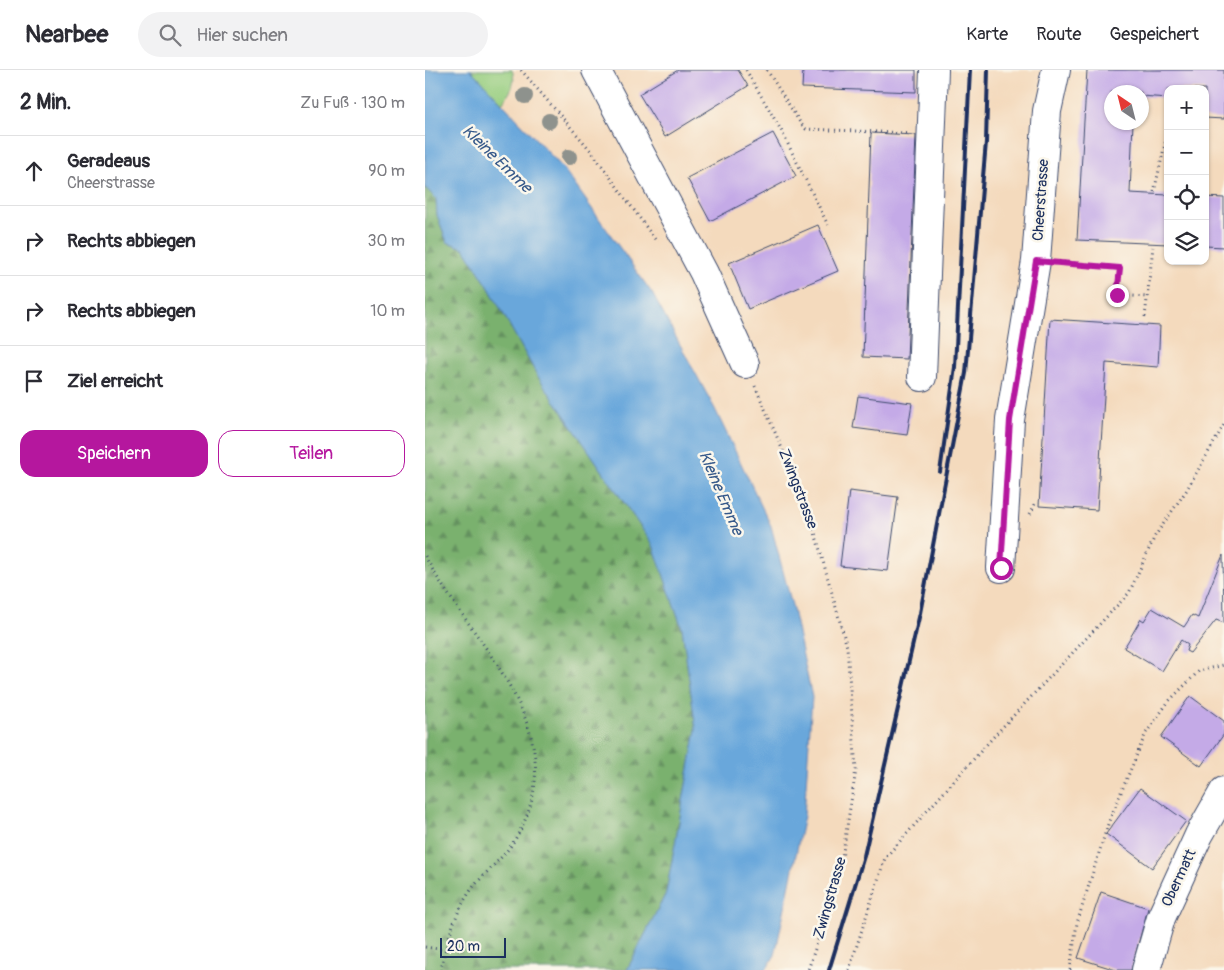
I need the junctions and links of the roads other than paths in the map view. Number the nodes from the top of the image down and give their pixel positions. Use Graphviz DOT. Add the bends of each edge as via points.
graph roads {
  1 [pos="596,70"];
  2 [pos="933,70"];
  3 [pos="1056,70"];
  4 [pos="745,364"];
  5 [pos="922,377"];
  6 [pos="1001,568"];
  7 [pos="1224,792"];
  8 [pos="1146,970"];
  1 -- 4 [label="street" via="704,274"];
  2 -- 5 [label="street"];
  3 -- 6 [label="street, Cheerstrasse" via="1047,111 1036,261 1010,420"];
  7 -- 8 [label="street, Obermatt" via="1199,835 1161,918"];
}
